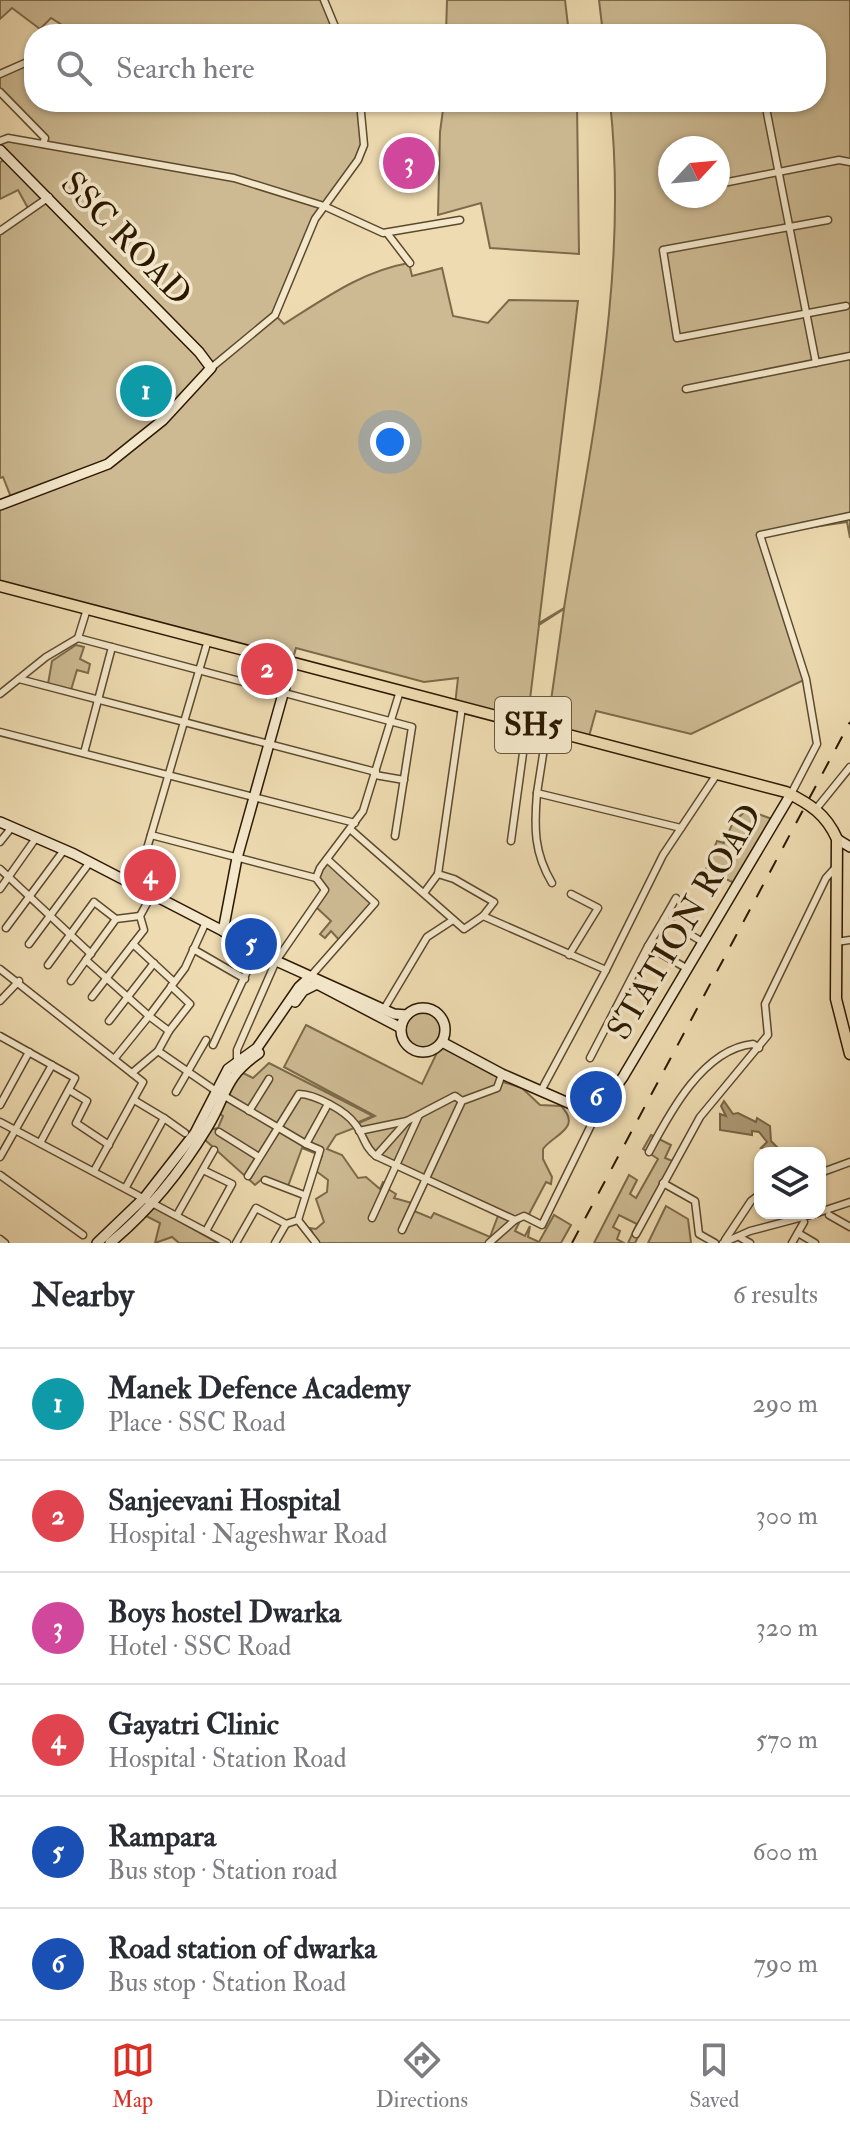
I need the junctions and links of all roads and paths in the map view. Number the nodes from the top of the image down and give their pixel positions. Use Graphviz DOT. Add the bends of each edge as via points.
graph roads {
  1 [pos="324,0"];
  2 [pos="334,24"];
  3 [pos="24,63"];
  4 [pos="0,74"];
  5 [pos="0,92"];
  6 [pos="361,112"];
  7 [pos="767,113"];
  8 [pos="0,141"];
  9 [pos="43,144"];
  10 [pos="0,150"];
  11 [pos="850,162"];
  12 [pos="778,173"];
  13 [pos="730,182"];
  14 [pos="49,197"];
  15 [pos="324,206"];
  16 [pos="460,220"];
  17 [pos="828,220"];
  18 [pos="789,227"];
  19 [pos="0,231"];
  20 [pos="387,233"];
  21 [pos="410,263"];
  22 [pos="846,306"];
  23 [pos="806,314"];
  24 [pos="850,356"];
  25 [pos="816,363"];
  26 [pos="211,368"];
  27 [pos="686,389"];
  28 [pos="0,505"];
  29 [pos="850,516"];
  30 [pos="0,586"];
  31 [pos="87,609"];
  32 [pos="78,638"];
  33 [pos="208,640"];
  34 [pos="112,647"];
  35 [pos="292,662"];
  36 [pos="199,671"];
  37 [pos="19,679"];
  38 [pos="400,691"];
  39 [pos="283,693"];
  40 [pos="0,694"];
  41 [pos="99,698"];
  42 [pos="462,707"];
  43 [pos="185,720"];
  44 [pos="392,722"];
  45 [pos="527,724"];
  46 [pos="547,729"];
  47 [pos="0,732"];
  48 [pos="268,744"];
  49 [pos="84,753"];
  50 [pos="850,767"];
  51 [pos="375,773"];
  52 [pos="717,774"];
  53 [pos="168,775"];
  54 [pos="404,780"];
  55 [pos="537,793"];
  56 [pos="791,794"];
  57 [pos="253,797"];
  58 [pos="816,809"];
  59 [pos="0,822"];
  60 [pos="352,826"];
  61 [pos="12,827"];
  62 [pos="681,828"];
  63 [pos="151,835"];
  64 [pos="395,836"];
  65 [pos="36,838"];
  66 [pos="837,839"];
  67 [pos="511,841"];
  68 [pos="0,842"];
  69 [pos="850,847"];
  70 [pos="64,850"];
  71 [pos="237,858"];
  72 [pos="327,859"];
  73 [pos="90,862"];
  74 [pos="836,867"];
  75 [pos="0,869"];
  76 [pos="438,874"];
  77 [pos="8,877"];
  78 [pos="316,878"];
  79 [pos="552,883"];
  80 [pos="136,886"];
  81 [pos="0,889"];
  82 [pos="424,893"];
  83 [pos="152,894"];
  84 [pos="571,894"];
  85 [pos="29,896"];
  86 [pos="676,898"];
  87 [pos="50,916"];
  88 [pos="140,916"];
  89 [pos="483,916"];
  90 [pos="116,919"];
  91 [pos="664,919"];
  92 [pos="453,920"];
  93 [pos="206,922"];
  94 [pos="6,928"];
  95 [pos="223,931"];
  96 [pos="70,935"];
  97 [pos="850,940"];
  98 [pos="701,941"];
  99 [pos="836,942"];
  100 [pos="29,944"];
  101 [pos="133,944"];
  102 [pos="648,946"];
  103 [pos="193,949"];
  104 [pos="249,949"];
  105 [pos="569,955"];
  106 [pos="89,957"];
  107 [pos="276,961"];
  108 [pos="154,963"];
  109 [pos="48,965"];
  110 [pos="686,968"];
  111 [pos="0,969"];
  112 [pos="606,970"];
  113 [pos="107,978"];
  114 [pos="245,979"];
  115 [pos="19,981"];
  116 [pos="71,981"];
  117 [pos="314,981"];
  118 [pos="173,984"];
  119 [pos="92,997"];
  120 [pos="128,997"];
  121 [pos="0,1001"];
  122 [pos="384,1009"];
  123 [pos="407,1015"];
  124 [pos="149,1016"];
  125 [pos="109,1021"];
  126 [pos="401,1028"];
  127 [pos="169,1031"];
  128 [pos="2,1037"];
  129 [pos="206,1040"];
  130 [pos="442,1042"];
  131 [pos="213,1045"];
  132 [pos="0,1048"];
  133 [pos="759,1048"];
  134 [pos="158,1051"];
  135 [pos="29,1052"];
  136 [pos="850,1054"];
  137 [pos="115,1058"];
  138 [pos="590,1058"];
  139 [pos="237,1064"];
  140 [pos="52,1065"];
  141 [pos="188,1072"];
  142 [pos="132,1073"];
  143 [pos="502,1074"];
  144 [pos="269,1079"];
  145 [pos="542,1089"];
  146 [pos="69,1090"];
  147 [pos="176,1092"];
  148 [pos="219,1092"];
  149 [pos="134,1100"];
  150 [pos="462,1101"];
  151 [pos="328,1104"];
  152 [pos="0,1105"];
  153 [pos="249,1111"];
  154 [pos="593,1114"];
  155 [pos="419,1115"];
  156 [pos="164,1118"];
  157 [pos="407,1121"];
  158 [pos="0,1122"];
  159 [pos="278,1128"];
  160 [pos="16,1130"];
  161 [pos="359,1131"];
  162 [pos="219,1132"];
  163 [pos="185,1133"];
  164 [pos="40,1143"];
  165 [pos="306,1144"];
  166 [pos="109,1145"];
  167 [pos="214,1150"];
  168 [pos="649,1152"];
  169 [pos="376,1156"];
  170 [pos="0,1157"];
  171 [pos="259,1157"];
  172 [pos="850,1162"];
  173 [pos="396,1166"];
  174 [pos="203,1170"];
  175 [pos="94,1171"];
  176 [pos="826,1171"];
  177 [pos="0,1175"];
  178 [pos="248,1176"];
  179 [pos="265,1180"];
  180 [pos="426,1180"];
  181 [pos="663,1183"];
  182 [pos="126,1187"];
  183 [pos="304,1195"];
  184 [pos="149,1199"];
  185 [pos="754,1199"];
  186 [pos="850,1202"];
  187 [pos="826,1211"];
  188 [pos="177,1215"];
  189 [pos="829,1215"];
  190 [pos="372,1218"];
  191 [pos="796,1219"];
  192 [pos="298,1220"];
  193 [pos="515,1220"];
  194 [pos="804,1222"];
  195 [pos="286,1224"];
  196 [pos="850,1227"];
  197 [pos="402,1230"];
  198 [pos="206,1231"];
  199 [pos="798,1233"];
  200 [pos="636,1234"];
  201 [pos="83,1235"];
  202 [pos="741,1238"];
  203 [pos="0,1239"];
  204 [pos="5,1243"];
  205 [pos="97,1243"];
  206 [pos="110,1243"];
  207 [pos="227,1243"];
  208 [pos="236,1243"];
  209 [pos="275,1243"];
  210 [pos="316,1243"];
  211 [pos="489,1243"];
  212 [pos="715,1243"];
  213 [pos="723,1243"];
  214 [pos="750,1243"];
  215 [pos="792,1243"];
  216 [pos="815,1243"];
  1 -- 2 [label="street"];
  3 -- 4 [label="street"];
  5 -- 9 [label="street" via="45,138"];
  6 -- 15 [label="street" via="364,145"];
  7 -- 12 [label="street"];
  8 -- 9 [label="street"];
  9 -- 15 [label="street" via="234,178"];
  10 -- 14 [label="street, SSC ROAD"];
  11 -- 12 [label="street"];
  12 -- 13 [label="street"];
  12 -- 18 [label="street"];
  14 -- 19 [label="street"];
  14 -- 26 [label="street, SSC ROAD"];
  15 -- 20 [label="street"];
  15 -- 26 [label="street" via="275,315"];
  16 -- 20 [label="street"];
  17 -- 18 [label="street"];
  18 -- 23 [label="street"];
  18 -- 23 [label="street" via="663,250 677,338"];
  20 -- 21 [label="street"];
  22 -- 23 [label="street"];
  23 -- 25 [label="street"];
  24 -- 25 [label="street"];
  25 -- 27 [label="street"];
  26 -- 28 [label="street" via="163,420 108,464"];
  29 -- 56 [label="street" via="760,535 806,679 817,744"];
  30 -- 31 [label="main road, SH5"];
  31 -- 32 [label="street"];
  31 -- 33 [label="main road, SH5"];
  32 -- 34 [label="street"];
  32 -- 37 [label="street"];
  33 -- 35 [label="main road, SH5"];
  33 -- 36 [label="street"];
  34 -- 36 [label="street"];
  34 -- 41 [label="street"];
  35 -- 38 [label="main road, SH5"];
  35 -- 39 [label="street"];
  36 -- 39 [label="street"];
  36 -- 43 [label="street"];
  37 -- 40 [label="street"];
  37 -- 41 [label="street"];
  38 -- 42 [label="main road, SH5"];
  38 -- 44 [label="street"];
  39 -- 44 [label="street"];
  39 -- 48 [label="street"];
  41 -- 43 [label="street"];
  41 -- 49 [label="street"];
  42 -- 45 [label="main road, SH5"];
  42 -- 76 [label="street"];
  43 -- 48 [label="street"];
  43 -- 53 [label="street"];
  44 -- 51 [label="street"];
  44 -- 54 [label="street" via="412,727"];
  45 -- 46 [label="main road, SH5"];
  45 -- 67 [label="street"];
  46 -- 52 [label="main road, SH5"];
  46 -- 55 [label="street"];
  47 -- 49 [label="street"];
  48 -- 51 [label="street"];
  48 -- 57 [label="street"];
  49 -- 53 [label="street"];
  50 -- 58 [label="street"];
  51 -- 54 [label="street"];
  51 -- 60 [label="street" via="363,811"];
  52 -- 56 [label="main road, SH5"];
  52 -- 62 [label="street"];
  53 -- 57 [label="street"];
  53 -- 63 [label="street"];
  54 -- 64 [label="street"];
  55 -- 62 [label="street"];
  55 -- 79 [label="street" via="533,830 539,861"];
  56 -- 58 [label="main road, SH5"];
  56 -- 98 [label="street, STATION ROAD"];
  57 -- 60 [label="street"];
  57 -- 71 [label="street"];
  58 -- 66 [label="main road, SH5"];
  59 -- 61 [label="street"];
  60 -- 72 [label="street"];
  60 -- 82 [label="street"];
  61 -- 65 [label="street"];
  61 -- 68 [label="street"];
  62 -- 112 [label="street"];
  63 -- 71 [label="street"];
  63 -- 80 [label="street"];
  65 -- 70 [label="street"];
  65 -- 77 [label="street"];
  66 -- 69 [label="street"];
  66 -- 74 [label="main road"];
  70 -- 73 [label="street"];
  70 -- 85 [label="street"];
  71 -- 78 [label="street"];
  71 -- 95 [label="street"];
  72 -- 78 [label="street"];
  72 -- 117 [label="street" via="375,903"];
  73 -- 80 [label="street"];
  73 -- 87 [label="street"];
  74 -- 99 [label="main road"];
  74 -- 133 [label="street" via="765,1004 768,1035"];
  75 -- 77 [label="street"];
  76 -- 82 [label="street"];
  76 -- 89 [label="street" via="494,902"];
  77 -- 81 [label="street"];
  77 -- 85 [label="street"];
  78 -- 107 [label="street" via="325,890"];
  80 -- 83 [label="street"];
  82 -- 92 [label="street"];
  83 -- 88 [label="street"];
  83 -- 93 [label="street"];
  84 -- 105 [label="street" via="598,908"];
  85 -- 87 [label="street"];
  85 -- 94 [label="street"];
  86 -- 91 [label="street"];
  87 -- 96 [label="street"];
  87 -- 100 [label="street"];
  88 -- 90 [label="street"];
  88 -- 101 [label="street" via="144,930"];
  89 -- 92 [label="street" via="464,929"];
  89 -- 105 [label="street"];
  90 -- 96 [label="street" via="94,902"];
  90 -- 106 [label="street"];
  91 -- 98 [label="street"];
  91 -- 102 [label="street"];
  92 -- 122 [label="street" via="427,937"];
  93 -- 95 [label="street"];
  93 -- 103 [label="street"];
  95 -- 104 [label="street"];
  96 -- 106 [label="street"];
  96 -- 109 [label="street"];
  97 -- 99 [label="street"];
  98 -- 110 [label="street, STATION ROAD"];
  99 -- 136 [label="main road" via="836,999"];
  101 -- 108 [label="street"];
  101 -- 113 [label="street"];
  102 -- 110 [label="street"];
  102 -- 138 [label="street"];
  103 -- 114 [label="street"];
  103 -- 118 [label="street"];
  104 -- 107 [label="street"];
  104 -- 114 [label="street"];
  105 -- 112 [label="street"];
  106 -- 113 [label="street"];
  106 -- 116 [label="street"];
  107 -- 117 [label="street"];
  107 -- 139 [label="street"];
  108 -- 118 [label="street"];
  108 -- 120 [label="street"];
  110 -- 154 [label="street, STATION ROAD" via="623,1077"];
  111 -- 115 [label="street"];
  112 -- 145 [label="street"];
  113 -- 119 [label="street"];
  113 -- 120 [label="street"];
  114 -- 131 [label="street"];
  115 -- 121 [label="street"];
  115 -- 137 [label="street"];
  117 -- 122 [label="street" via="334,984"];
  117 -- 126 [label="street"];
  117 -- 139 [label="street" via="269,1042"];
  117 -- 139 [label="street" via="299,987 257,1048"];
  118 -- 124 [label="street"];
  118 -- 127 [label="street" via="190,1004"];
  120 -- 124 [label="street"];
  120 -- 125 [label="street"];
  122 -- 123 [label="street"];
  123 -- 126 [label="street"];
  123 -- 130 [label="street" via="419,1008 433,1011 445,1028"];
  124 -- 127 [label="street"];
  124 -- 137 [label="street"];
  126 -- 130 [label="street" via="405,1042 416,1051 431,1051"];
  127 -- 134 [label="street"];
  128 -- 132 [label="street"];
  128 -- 135 [label="street"];
  129 -- 141 [label="street"];
  130 -- 143 [label="street"];
  133 -- 168 [label="street" via="738,1048 693,1080"];
  133 -- 181 [label="street" via="700,1117"];
  134 -- 141 [label="street"];
  134 -- 142 [label="street"];
  135 -- 140 [label="street"];
  135 -- 152 [label="street"];
  137 -- 142 [label="street"];
  139 -- 148 [label="street"];
  140 -- 146 [label="street" via="75,1078"];
  140 -- 160 [label="street"];
  141 -- 147 [label="street"];
  141 -- 148 [label="street"];
  142 -- 149 [label="street" via="143,1082"];
  143 -- 145 [label="street"];
  143 -- 150 [label="street" via="497,1088"];
  144 -- 153 [label="street"];
  145 -- 154 [label="street"];
  146 -- 164 [label="street"];
  146 -- 166 [label="street" via="87,1101 76,1123"];
  148 -- 153 [label="street"];
  148 -- 184 [label="street" via="202,1136"];
  149 -- 156 [label="street"];
  149 -- 166 [label="street"];
  150 -- 155 [label="street" via="455,1096"];
  150 -- 180 [label="street"];
  151 -- 159 [label="street" via="299,1094"];
  151 -- 161 [label="street"];
  151 -- 165 [label="street"];
  153 -- 159 [label="street"];
  154 -- 193 [label="street" via="542,1225 524,1216"];
  155 -- 157 [label="street"];
  155 -- 173 [label="street"];
  156 -- 163 [label="street"];
  156 -- 182 [label="street"];
  157 -- 161 [label="street"];
  157 -- 169 [label="street"];
  158 -- 160 [label="street"];
  159 -- 165 [label="street"];
  159 -- 171 [label="street"];
  160 -- 164 [label="street"];
  160 -- 170 [label="street"];
  161 -- 169 [label="street"];
  162 -- 171 [label="street"];
  164 -- 175 [label="street"];
  165 -- 183 [label="street" via="320,1150"];
  166 -- 175 [label="street"];
  167 -- 174 [label="street"];
  169 -- 173 [label="street"];
  171 -- 178 [label="street"];
  172 -- 176 [label="street"];
  173 -- 180 [label="street"];
  173 -- 190 [label="street"];
  174 -- 188 [label="street"];
  174 -- 198 [label="street" via="232,1184"];
  175 -- 182 [label="street"];
  177 -- 201 [label="street"];
  179 -- 183 [label="street"];
  180 -- 193 [label="street"];
  180 -- 197 [label="street"];
  181 -- 200 [label="street"];
  181 -- 212 [label="street" via="695,1201 699,1234"];
  182 -- 184 [label="street"];
  183 -- 192 [label="street"];
  184 -- 188 [label="street"];
  184 -- 205 [label="street"];
  184 -- 206 [label="street"];
  185 -- 213 [label="street"];
  186 -- 187 [label="street"];
  188 -- 198 [label="street"];
  189 -- 196 [label="street"];
  191 -- 213 [label="street"];
  192 -- 195 [label="street"];
  192 -- 210 [label="street"];
  193 -- 211 [label="street"];
  194 -- 199 [label="street"];
  195 -- 208 [label="street" via="256,1208"];
  195 -- 209 [label="street"];
  198 -- 207 [label="street"];
  199 -- 215 [label="street"];
  199 -- 216 [label="street"];
  202 -- 214 [label="street"];
  203 -- 204 [label="street"];
}
